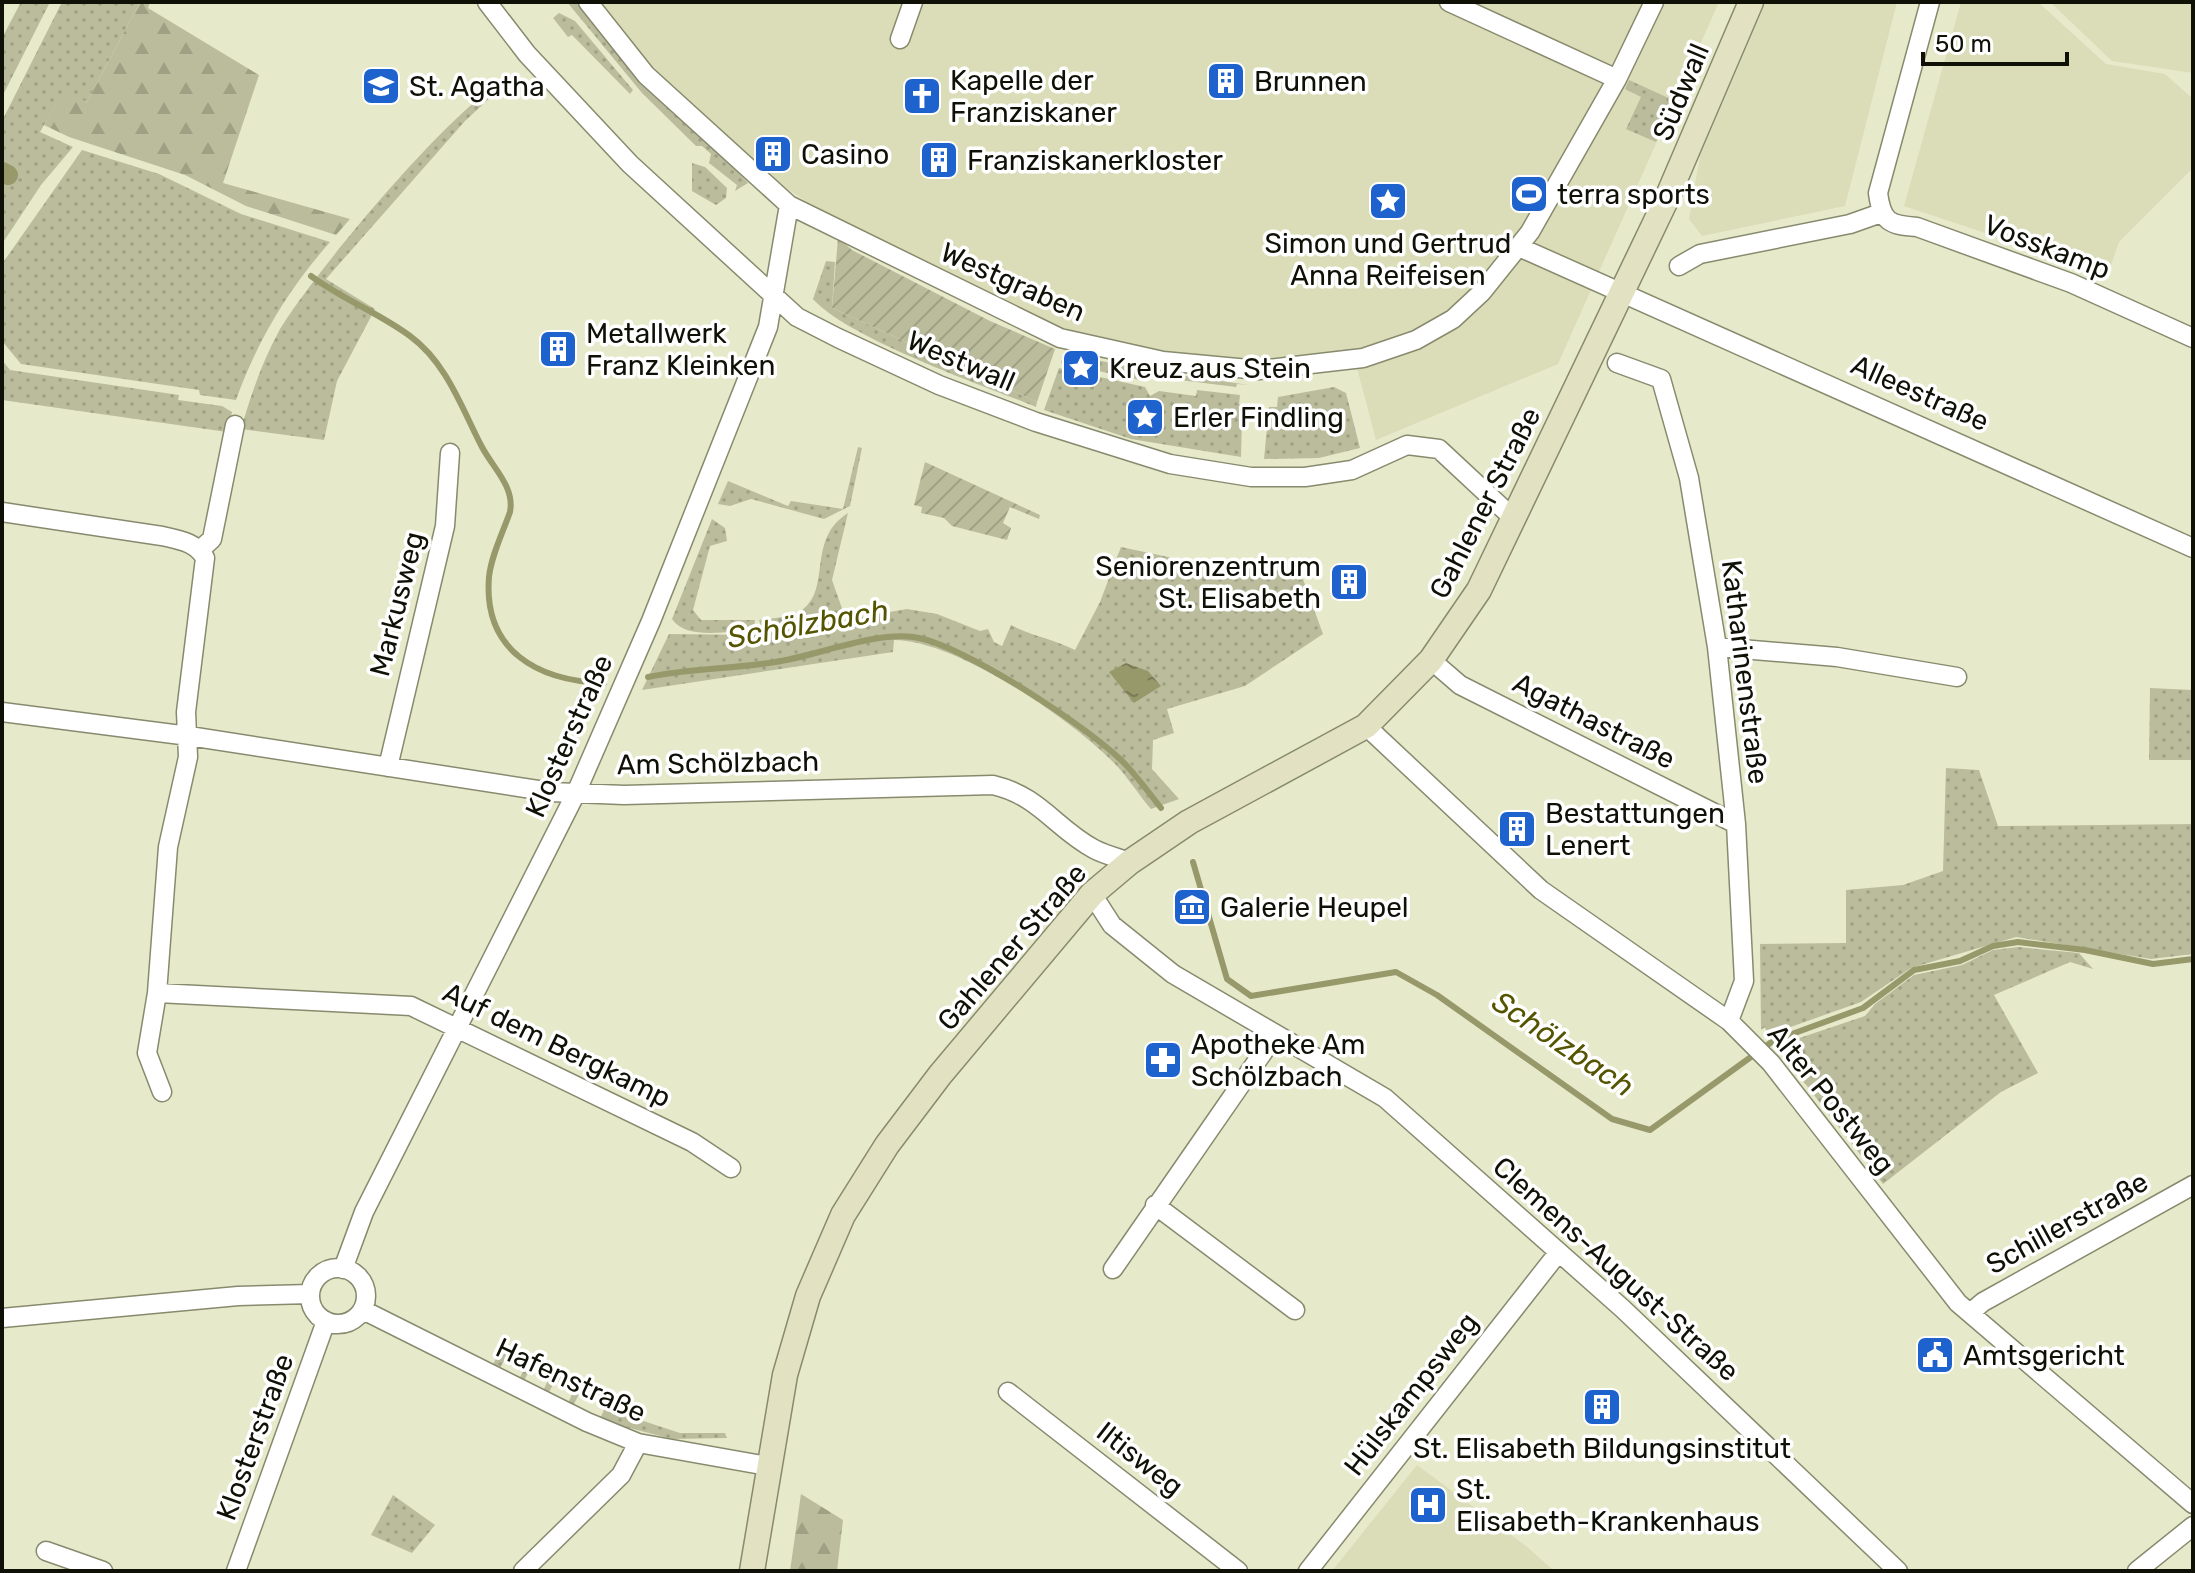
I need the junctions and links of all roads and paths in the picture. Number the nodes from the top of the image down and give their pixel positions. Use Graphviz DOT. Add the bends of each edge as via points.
graph roads {
  1 [pos="487,2"];
  2 [pos="588,2"];
  3 [pos="913,2"];
  4 [pos="1449,2"];
  5 [pos="1654,2"];
  6 [pos="1751,2"];
  7 [pos="1930,2"];
  8 [pos="900,39"];
  9 [pos="1617,79"];
  10 [pos="789,205"];
  11 [pos="1881,213"];
  12 [pos="1519,247"];
  13 [pos="1679,266"];
  14 [pos="1622,291"];
  15 [pos="772,292"];
  16 [pos="2193,338"];
  17 [pos="1617,363"];
  18 [pos="235,425"];
  19 [pos="450,453"];
  20 [pos="2,512"];
  21 [pos="1513,518"];
  22 [pos="2193,548"];
  23 [pos="200,550"];
  24 [pos="1717,647"];
  25 [pos="1431,660"];
  26 [pos="1957,677"];
  27 [pos="2,712"];
  28 [pos="1366,726"];
  29 [pos="189,736"];
  30 [pos="388,767"];
  31 [pos="576,793"];
  32 [pos="1736,824"];
  33 [pos="1130,862"];
  34 [pos="1092,894"];
  35 [pos="157,993"];
  36 [pos="1729,1021"];
  37 [pos="458,1026"];
  38 [pos="1275,1035"];
  39 [pos="162,1092"];
  40 [pos="731,1168"];
  41 [pos="2193,1185"];
  42 [pos="1155,1205"];
  43 [pos="1558,1253"];
  44 [pos="343,1269"];
  45 [pos="1113,1269"];
  46 [pos="310,1294"];
  47 [pos="363,1310"];
  48 [pos="1295,1310"];
  49 [pos="1970,1313"];
  50 [pos="2,1318"];
  51 [pos="326,1321"];
  52 [pos="1008,1392"];
  53 [pos="638,1443"];
  54 [pos="768,1466"];
  55 [pos="2193,1504"];
  56 [pos="2193,1526"];
  57 [pos="46,1551"];
  58 [pos="103,1571"];
  59 [pos="236,1571"];
  60 [pos="523,1571"];
  61 [pos="752,1571"];
  62 [pos="1238,1571"];
  63 [pos="1308,1571"];
  64 [pos="1898,1571"];
  65 [pos="2137,1571"];
  1 -- 15 [label="street, Westwall" via="527,54 620,154"];
  2 -- 10 [label="street, Westgraben" via="646,75"];
  3 -- 8 [label="street"];
  4 -- 9 [label="street"];
  5 -- 9 [label="street, Westgraben"];
  6 -- 14 [label="main road, Südwall"];
  7 -- 11 [label="street" via="1878,193"];
  9 -- 12 [label="street, Westgraben"];
  10 -- 12 [label="street, Westgraben" via="1060,338 1163,361 1259,370 1363,358 1416,340 1453,319"];
  10 -- 15 [label="street, Klosterstraße"];
  11 -- 13 [label="street" via="1700,254"];
  11 -- 16 [label="street, Vosskamp" via="1894,225 1917,227 2071,283"];
  12 -- 14 [label="street, Alleestraße"];
  14 -- 21 [label="main road, Gahlener Straße"];
  14 -- 22 [label="street, Alleestraße"];
  15 -- 21 [label="street, Westwall" via="797,317 939,385 1101,445 1170,464 1251,477 1352,470 1407,445 1439,449"];
  15 -- 31 [label="street, Klosterstraße" via="768,327"];
  17 -- 24 [label="street, Katharinenstraße" via="1661,379 1689,478"];
  18 -- 23 [label="street" via="212,539"];
  19 -- 30 [label="street, Markusweg" via="445,526"];
  20 -- 23 [label="street" via="162,536"];
  21 -- 25 [label="main road, Gahlener Straße" via="1479,590"];
  23 -- 29 [label="street" via="204,579 186,712"];
  24 -- 26 [label="street" via="1837,657"];
  24 -- 32 [label="street, Katharinenstraße"];
  25 -- 28 [label="main road, Gahlener Straße"];
  25 -- 32 [label="street, Agathastraße" via="1460,685"];
  27 -- 29 [label="street, Am Schölzbach"];
  28 -- 33 [label="main road, Gahlener Straße" via="1189,822"];
  28 -- 36 [label="street, Alter Postweg" via="1541,890"];
  29 -- 30 [label="street, Am Schölzbach"];
  29 -- 35 [label="street" via="168,847"];
  30 -- 31 [label="street, Am Schölzbach"];
  31 -- 33 [label="street, Am Schölzbach" via="993,785 1035,801 1093,849"];
  31 -- 37 [label="street, Klosterstraße"];
  32 -- 36 [label="street, Katharinenstraße" via="1744,981"];
  33 -- 34 [label="main road, Gahlener Straße"];
  34 -- 38 [label="street, Clemens-August-Straße" via="1112,925 1173,974"];
  34 -- 54 [label="main road, Gahlener Straße" via="940,1075 843,1215 804,1307"];
  35 -- 37 [label="street, Auf dem Bergkamp" via="383,1002 411,1006"];
  35 -- 39 [label="street" via="147,1053"];
  36 -- 49 [label="street, Alter Postweg" via="1771,1063"];
  37 -- 40 [label="street, Auf dem Bergkamp" via="692,1142"];
  37 -- 44 [label="street, Klosterstraße" via="364,1212"];
  38 -- 42 [label="street"];
  38 -- 43 [label="street, Clemens-August-Straße" via="1385,1098"];
  41 -- 49 [label="street, Schillerstraße"];
  42 -- 45 [label="street"];
  42 -- 48 [label="street"];
  43 -- 63 [label="street, Hülskampsweg"];
  43 -- 64 [label="street, Clemens-August-Straße"];
  44 -- 46 [label="street" via="321,1274"];
  44 -- 47 [label="street" via="361,1280"];
  46 -- 50 [label="street"];
  46 -- 51 [label="street"];
  47 -- 51 [label="street" via="340,1324"];
  47 -- 53 [label="street, Hafenstraße"];
  49 -- 55 [label="street, Alter Postweg"];
  51 -- 59 [label="street, Klosterstraße"];
  52 -- 62 [label="street, Iltisweg"];
  53 -- 54 [label="street, Hafenstraße"];
  53 -- 60 [label="street" via="621,1475"];
  54 -- 61 [label="main road, Gahlener Straße"];
  56 -- 65 [label="street"];
  57 -- 58 [label="street"];
}
